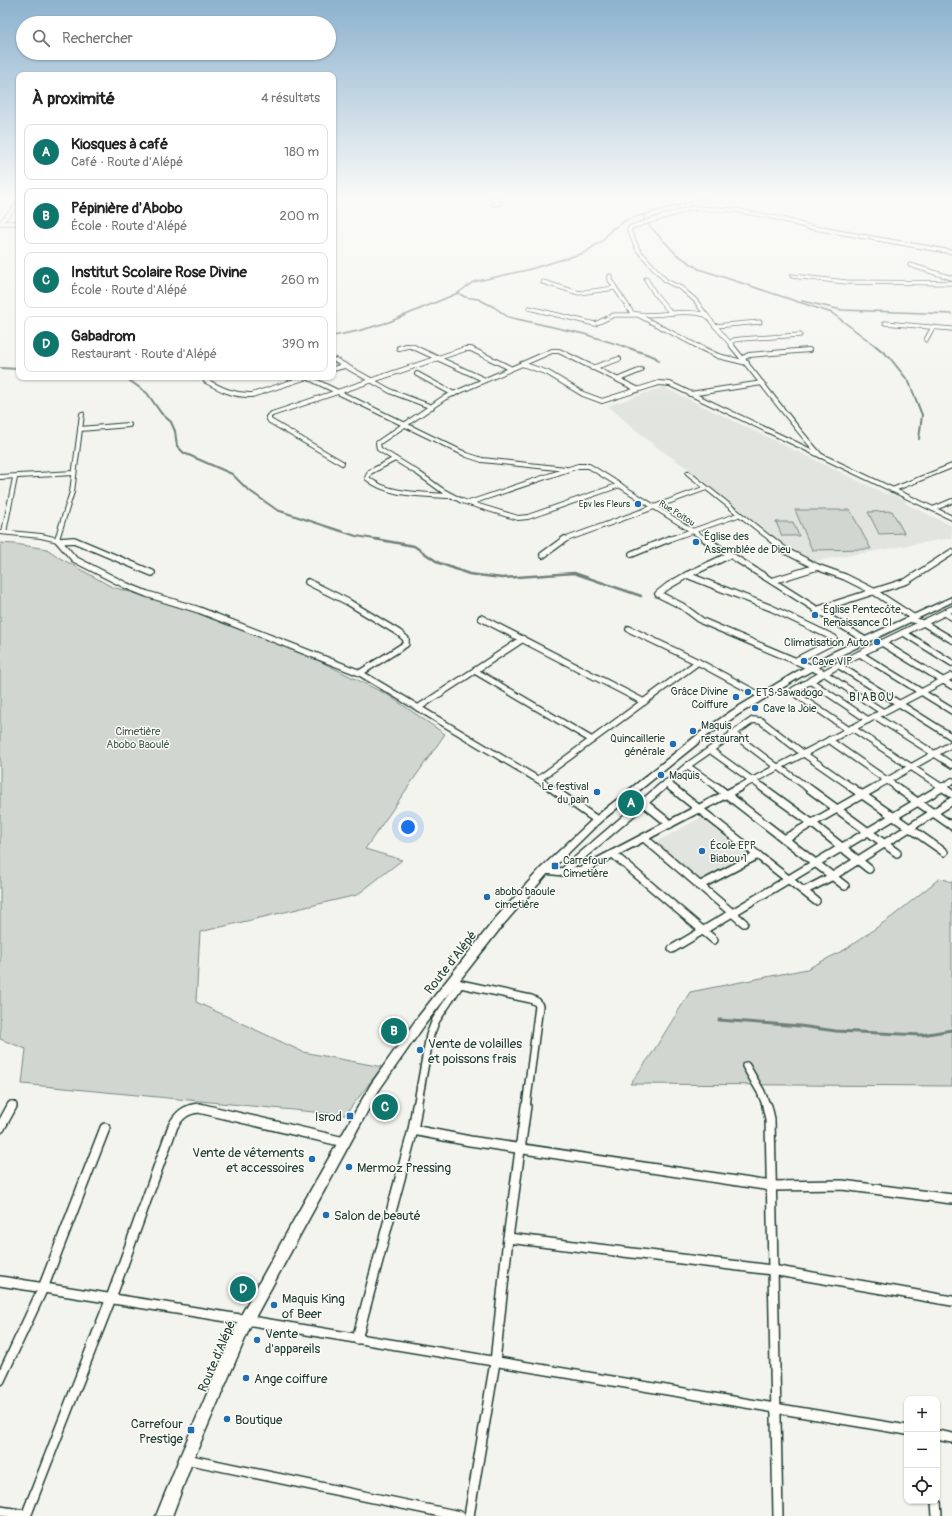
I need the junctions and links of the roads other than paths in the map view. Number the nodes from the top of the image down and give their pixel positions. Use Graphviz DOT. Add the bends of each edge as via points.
graph roads {
  1 [pos="655,268"];
  2 [pos="919,268"];
  3 [pos="610,276"];
  4 [pos="792,276"];
  5 [pos="952,278"];
  6 [pos="646,279"];
  7 [pos="543,282"];
  8 [pos="952,283"];
  9 [pos="615,288"];
  10 [pos="529,308"];
  11 [pos="671,313"];
  12 [pos="706,314"];
  13 [pos="638,315"];
  14 [pos="760,322"];
  15 [pos="884,323"];
  16 [pos="715,326"];
  17 [pos="933,327"];
  18 [pos="952,329"];
  19 [pos="800,335"];
  20 [pos="926,340"];
  21 [pos="730,343"];
  22 [pos="399,348"];
  23 [pos="809,350"];
  24 [pos="437,358"];
  25 [pos="743,358"];
  26 [pos="619,359"];
  27 [pos="336,361"];
  28 [pos="747,363"];
  29 [pos="522,364"];
  30 [pos="344,366"];
  31 [pos="336,368"];
  32 [pos="510,368"];
  33 [pos="592,368"];
  34 [pos="641,370"];
  35 [pos="417,374"];
  36 [pos="619,379"];
  37 [pos="298,380"];
  38 [pos="313,380"];
  39 [pos="485,380"];
  40 [pos="206,381"];
  41 [pos="372,381"];
  42 [pos="762,383"];
  43 [pos="637,389"];
  44 [pos="338,392"];
  45 [pos="454,394"];
  46 [pos="690,394"];
  47 [pos="432,407"];
  48 [pos="82,414"];
  49 [pos="129,425"];
  50 [pos="405,425"];
  51 [pos="80,429"];
  52 [pos="821,456"];
  53 [pos="395,459"];
  54 [pos="342,463"];
  55 [pos="952,466"];
  56 [pos="570,469"];
  57 [pos="74,473"];
  58 [pos="688,473"];
  59 [pos="0,477"];
  60 [pos="14,478"];
  61 [pos="620,485"];
  62 [pos="706,488"];
  63 [pos="892,490"];
  64 [pos="453,496"];
  65 [pos="952,501"];
  66 [pos="469,503"];
  67 [pos="654,508"];
  68 [pos="933,509"];
  69 [pos="738,515"];
  70 [pos="952,518"];
  71 [pos="690,530"];
  72 [pos="2,532"];
  73 [pos="58,540"];
  74 [pos="952,552"];
  75 [pos="632,554"];
  76 [pos="543,555"];
  77 [pos="730,556"];
  78 [pos="817,567"];
  79 [pos="152,573"];
  80 [pos="687,575"];
  81 [pos="772,581"];
  82 [pos="308,582"];
  83 [pos="873,592"];
  84 [pos="952,599"];
  85 [pos="816,610"];
  86 [pos="952,610"];
  87 [pos="945,613"];
  88 [pos="952,617"];
  89 [pos="481,618"];
  90 [pos="911,618"];
  91 [pos="925,624"];
  92 [pos="629,629"];
  93 [pos="904,633"];
  94 [pos="523,639"];
  95 [pos="864,640"];
  96 [pos="952,640"];
  97 [pos="882,643"];
  98 [pos="860,654"];
  99 [pos="795,661"];
  100 [pos="698,662"];
  101 [pos="952,663"];
  102 [pos="838,665"];
  103 [pos="810,668"];
  104 [pos="475,671"];
  105 [pos="360,673"];
  106 [pos="824,673"];
  107 [pos="952,676"];
  108 [pos="810,681"];
  109 [pos="943,681"];
  110 [pos="952,686"];
  111 [pos="921,692"];
  112 [pos="760,696"];
  113 [pos="644,702"];
  114 [pos="898,704"];
  115 [pos="418,708"];
  116 [pos="883,712"];
  117 [pos="952,712"];
  118 [pos="876,716"];
  119 [pos="868,720"];
  120 [pos="851,729"];
  121 [pos="732,733"];
  122 [pos="952,737"];
  123 [pos="592,740"];
  124 [pos="829,740"];
  125 [pos="952,744"];
  126 [pos="710,750"];
  127 [pos="804,754"];
  128 [pos="935,754"];
  129 [pos="952,765"];
  130 [pos="687,766"];
  131 [pos="778,767"];
  132 [pos="911,767"];
  133 [pos="539,779"];
  134 [pos="752,781"];
  135 [pos="952,781"];
  136 [pos="888,782"];
  137 [pos="666,783"];
  138 [pos="942,787"];
  139 [pos="727,794"];
  140 [pos="952,794"];
  141 [pos="863,795"];
  142 [pos="952,801"];
  143 [pos="644,803"];
  144 [pos="918,803"];
  145 [pos="698,809"];
  146 [pos="838,810"];
  147 [pos="933,813"];
  148 [pos="893,818"];
  149 [pos="597,820"];
  150 [pos="670,824"];
  151 [pos="813,824"];
  152 [pos="952,826"];
  153 [pos="910,829"];
  154 [pos="868,833"];
  155 [pos="644,838"];
  156 [pos="784,839"];
  157 [pos="883,844"];
  158 [pos="843,848"];
  159 [pos="944,852"];
  160 [pos="897,853"];
  161 [pos="613,854"];
  162 [pos="758,855"];
  163 [pos="858,860"];
  164 [pos="816,863"];
  165 [pos="869,868"];
  166 [pos="545,870"];
  167 [pos="563,872"];
  168 [pos="833,876"];
  169 [pos="789,879"];
  170 [pos="700,886"];
  171 [pos="846,886"];
  172 [pos="804,891"];
  173 [pos="816,901"];
  174 [pos="732,913"];
  175 [pos="744,924"];
  176 [pos="703,930"];
  177 [pos="714,940"];
  178 [pos="672,949"];
  179 [pos="456,983"];
  180 [pos="746,1066"];
  181 [pos="12,1105"];
  182 [pos="0,1128"];
  183 [pos="105,1128"];
  184 [pos="413,1130"];
  185 [pos="344,1142"];
  186 [pos="521,1148"];
  187 [pos="771,1186"];
  188 [pos="952,1199"];
  189 [pos="508,1238"];
  190 [pos="772,1270"];
  191 [pos="0,1281"];
  192 [pos="43,1288"];
  193 [pos="111,1298"];
  194 [pos="952,1301"];
  195 [pos="246,1320"];
  196 [pos="356,1339"];
  197 [pos="495,1362"];
  198 [pos="0,1380"];
  199 [pos="776,1410"];
  200 [pos="904,1430"];
  201 [pos="940,1436"];
  202 [pos="952,1438"];
  203 [pos="186,1459"];
  204 [pos="936,1504"];
  205 [pos="0,1511"];
  206 [pos="26,1516"];
  207 [pos="164,1516"];
  208 [pos="460,1516"];
  209 [pos="469,1516"];
  210 [pos="778,1516"];
  211 [pos="937,1516"];
  1 -- 12 [label="street" via="664,280 680,288 704,309"];
  2 -- 5 [label="street"];
  3 -- 9 [label="street"];
  4 -- 8 [label="street" via="846,282"];
  6 -- 11 [label="street"];
  7 -- 9 [label="street" via="579,293"];
  9 -- 13 [label="street" via="628,309"];
  10 -- 13 [label="street" via="591,323 614,315"];
  11 -- 12 [label="street"];
  11 -- 13 [label="street"];
  12 -- 16 [label="street"];
  13 -- 28 [label="street" via="712,353"];
  14 -- 16 [label="street"];
  15 -- 17 [label="street"];
  16 -- 21 [label="street"];
  17 -- 18 [label="street"];
  17 -- 20 [label="street"];
  19 -- 21 [label="street" via="741,339"];
  21 -- 25 [label="street"];
  22 -- 24 [label="street" via="417,348"];
  23 -- 25 [label="street" via="749,355"];
  24 -- 32 [label="street" via="468,348"];
  24 -- 39 [label="street"];
  24 -- 41 [label="street"];
  25 -- 28 [label="street"];
  26 -- 33 [label="street"];
  27 -- 30 [label="street"];
  28 -- 42 [label="street"];
  29 -- 32 [label="street"];
  29 -- 33 [label="street" via="547,353 559,351"];
  29 -- 43 [label="street" via="548,373 596,400 607,400"];
  30 -- 31 [label="street"];
  30 -- 41 [label="street"];
  32 -- 39 [label="street"];
  33 -- 36 [label="street"];
  34 -- 36 [label="street"];
  35 -- 45 [label="street"];
  36 -- 43 [label="street"];
  37 -- 40 [label="street" via="245,396 232,395"];
  38 -- 44 [label="street"];
  39 -- 45 [label="street"];
  41 -- 44 [label="street"];
  41 -- 47 [label="street" via="392,392"];
  42 -- 46 [label="street"];
  42 -- 52 [label="street" via="794,426"];
  43 -- 46 [label="street" via="664,383"];
  44 -- 50 [label="street"];
  44 -- 54 [label="street" via="268,417 270,421"];
  45 -- 47 [label="street"];
  46 -- 52 [label="street"];
  47 -- 50 [label="street"];
  48 -- 51 [label="street"];
  49 -- 51 [label="street"];
  50 -- 53 [label="street" via="378,443 379,449"];
  50 -- 56 [label="street" via="482,460"];
  51 -- 57 [label="street"];
  52 -- 63 [label="street"];
  53 -- 64 [label="street"];
  53 -- 64 [label="street" via="370,472 367,478 370,483 405,493"];
  55 -- 63 [label="street"];
  56 -- 61 [label="street, Rue Poitou" via="589,466"];
  56 -- 66 [label="street, Rue Poitou"];
  57 -- 60 [label="street"];
  57 -- 73 [label="street" via="72,492"];
  58 -- 62 [label="street"];
  59 -- 60 [label="street"];
  60 -- 72 [label="street"];
  61 -- 66 [label="street" via="528,517 518,518"];
  61 -- 67 [label="street, Rue Poitou"];
  62 -- 67 [label="street"];
  62 -- 69 [label="street"];
  63 -- 68 [label="street"];
  64 -- 66 [label="street"];
  65 -- 68 [label="street"];
  67 -- 71 [label="street, Rue Poitou"];
  67 -- 76 [label="street" via="567,538"];
  68 -- 70 [label="street"];
  69 -- 71 [label="street"];
  69 -- 78 [label="street" via="786,551"];
  71 -- 75 [label="street"];
  71 -- 77 [label="street, Rue Poitou"];
  72 -- 73 [label="street"];
  73 -- 79 [label="street" via="74,540"];
  73 -- 105 [label="street" via="74,559 127,586 199,610"];
  74 -- 83 [label="street" via="907,581"];
  77 -- 80 [label="street"];
  77 -- 81 [label="street, Rue Poitou"];
  78 -- 81 [label="street"];
  78 -- 83 [label="street" via="845,577"];
  80 -- 99 [label="street" via="658,594 682,606 702,621"];
  80 -- 99 [label="street" via="770,608 834,638 834,642"];
  81 -- 85 [label="street, Rue Poitou"];
  82 -- 105 [label="street" via="348,602 406,639 406,644 400,649"];
  83 -- 85 [label="street"];
  83 -- 90 [label="street"];
  84 -- 90 [label="main road, Route d'Alépé"];
  85 -- 95 [label="street, Rue Poitou"];
  86 -- 87 [label="street"];
  87 -- 88 [label="street"];
  87 -- 91 [label="street"];
  89 -- 94 [label="street"];
  90 -- 91 [label="street"];
  90 -- 95 [label="main road, Route d'Alépé"];
  91 -- 93 [label="street"];
  91 -- 96 [label="street"];
  92 -- 100 [label="street"];
  93 -- 97 [label="street"];
  93 -- 101 [label="street"];
  94 -- 104 [label="street"];
  94 -- 113 [label="street"];
  95 -- 103 [label="main road, Route d'Alépé"];
  97 -- 98 [label="street"];
  97 -- 109 [label="street"];
  98 -- 102 [label="street"];
  98 -- 111 [label="street"];
  99 -- 103 [label="street"];
  100 -- 112 [label="street"];
  100 -- 113 [label="street"];
  102 -- 106 [label="street"];
  102 -- 114 [label="street"];
  103 -- 106 [label="street"];
  103 -- 112 [label="main road, Route d'Alépé"];
  104 -- 115 [label="street"];
  104 -- 123 [label="street"];
  105 -- 115 [label="street"];
  106 -- 108 [label="street"];
  106 -- 116 [label="street"];
  107 -- 109 [label="street"];
  108 -- 119 [label="street"];
  108 -- 120 [label="street" via="794,692"];
  109 -- 110 [label="street"];
  109 -- 111 [label="street"];
  111 -- 114 [label="street"];
  111 -- 117 [label="street"];
  112 -- 149 [label="main road, Route d'Alépé" via="704,734"];
  113 -- 123 [label="street"];
  114 -- 116 [label="street"];
  114 -- 122 [label="street"];
  115 -- 133 [label="street"];
  116 -- 118 [label="street"];
  118 -- 119 [label="street"];
  118 -- 128 [label="street"];
  119 -- 120 [label="street"];
  120 -- 124 [label="street"];
  120 -- 132 [label="street"];
  121 -- 126 [label="street"];
  121 -- 127 [label="street" via="753,720 761,721"];
  121 -- 131 [label="street"];
  123 -- 133 [label="street"];
  124 -- 127 [label="street"];
  124 -- 136 [label="street"];
  125 -- 128 [label="street"];
  126 -- 130 [label="street"];
  126 -- 134 [label="street"];
  127 -- 131 [label="street"];
  127 -- 141 [label="street"];
  128 -- 129 [label="street"];
  128 -- 132 [label="street"];
  130 -- 137 [label="street"];
  130 -- 139 [label="street"];
  131 -- 134 [label="street"];
  131 -- 146 [label="street"];
  132 -- 136 [label="street"];
  132 -- 138 [label="street"];
  133 -- 149 [label="street"];
  134 -- 139 [label="street"];
  134 -- 151 [label="street"];
  135 -- 138 [label="street"];
  136 -- 141 [label="street"];
  136 -- 144 [label="street"];
  137 -- 143 [label="street"];
  137 -- 145 [label="street"];
  138 -- 140 [label="street"];
  138 -- 144 [label="street"];
  139 -- 145 [label="street"];
  139 -- 156 [label="street"];
  141 -- 146 [label="street"];
  141 -- 148 [label="street"];
  142 -- 147 [label="street"];
  143 -- 150 [label="street"];
  143 -- 167 [label="street" via="615,825"];
  144 -- 147 [label="street"];
  144 -- 148 [label="street"];
  145 -- 150 [label="street"];
  145 -- 162 [label="street"];
  146 -- 151 [label="street"];
  146 -- 154 [label="street"];
  147 -- 152 [label="street"];
  147 -- 153 [label="street"];
  148 -- 153 [label="street"];
  148 -- 154 [label="street"];
  149 -- 166 [label="main road, Route d'Alépé"];
  150 -- 155 [label="street"];
  151 -- 156 [label="street"];
  151 -- 158 [label="street"];
  153 -- 157 [label="street"];
  153 -- 159 [label="street"];
  154 -- 157 [label="street"];
  154 -- 158 [label="street"];
  155 -- 161 [label="street"];
  155 -- 170 [label="street"];
  156 -- 164 [label="street"];
  157 -- 160 [label="street"];
  157 -- 163 [label="street"];
  158 -- 163 [label="street"];
  158 -- 164 [label="street"];
  161 -- 167 [label="street" via="582,870"];
  161 -- 176 [label="street"];
  162 -- 169 [label="street"];
  162 -- 170 [label="street"];
  163 -- 165 [label="street"];
  163 -- 168 [label="street"];
  164 -- 168 [label="street"];
  164 -- 169 [label="street"];
  166 -- 167 [label="street"];
  166 -- 179 [label="main road, Route d'Alépé" via="495,927"];
  168 -- 171 [label="street"];
  168 -- 172 [label="street"];
  169 -- 172 [label="street"];
  169 -- 174 [label="street"];
  170 -- 174 [label="street"];
  172 -- 173 [label="street"];
  174 -- 175 [label="street"];
  174 -- 176 [label="street"];
  176 -- 177 [label="street"];
  176 -- 178 [label="street"];
  179 -- 184 [label="street" via="430,1035"];
  179 -- 185 [label="main road, Route d'Alépé" via="422,1020 375,1087"];
  179 -- 186 [label="street" via="531,999 539,1006"];
  180 -- 187 [label="street" via="769,1109"];
  181 -- 182 [label="street"];
  183 -- 192 [label="street"];
  184 -- 186 [label="street" via="470,1142"];
  184 -- 196 [label="street"];
  185 -- 193 [label="street" via="198,1108 184,1111 173,1126"];
  185 -- 195 [label="main road, Route d'Alépé"];
  186 -- 187 [label="street"];
  186 -- 189 [label="street"];
  187 -- 188 [label="street" via="842,1185"];
  187 -- 190 [label="street"];
  189 -- 190 [label="street"];
  189 -- 197 [label="street"];
  190 -- 194 [label="street"];
  190 -- 199 [label="street"];
  191 -- 192 [label="street"];
  192 -- 193 [label="street"];
  192 -- 198 [label="street"];
  193 -- 195 [label="street"];
  193 -- 206 [label="street"];
  195 -- 196 [label="street"];
  195 -- 203 [label="main road, Route d'Alépé"];
  196 -- 197 [label="street"];
  197 -- 199 [label="street"];
  197 -- 209 [label="street"];
  199 -- 200 [label="street"];
  199 -- 210 [label="street"];
  201 -- 202 [label="street"];
  203 -- 207 [label="main road, Route d'Alépé"];
  203 -- 208 [label="street"];
  204 -- 211 [label="street"];
  205 -- 206 [label="street"];
}
